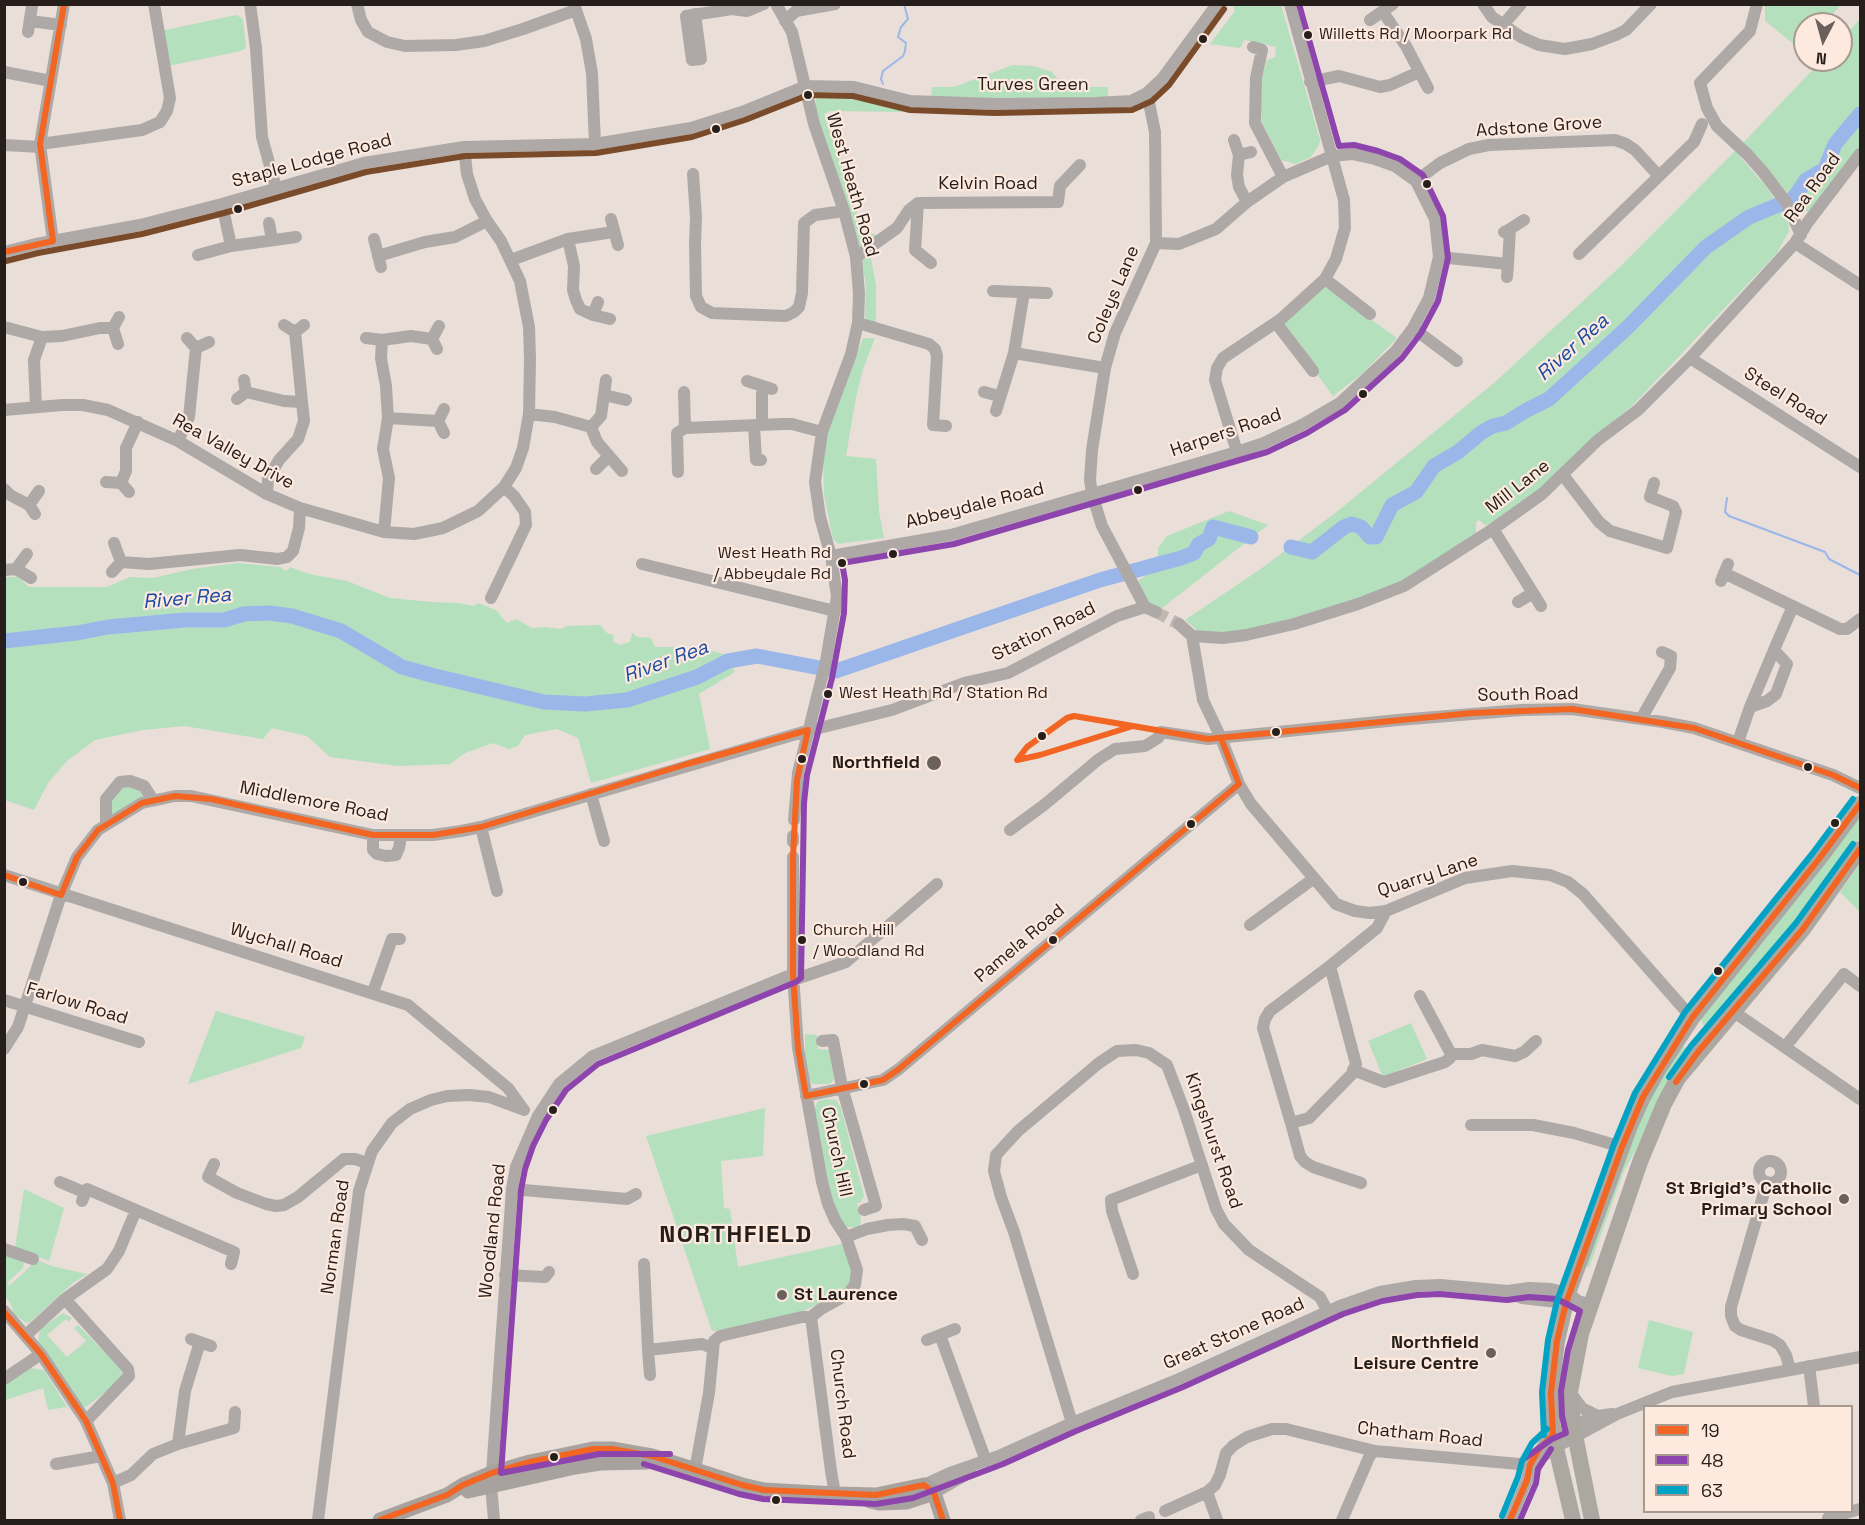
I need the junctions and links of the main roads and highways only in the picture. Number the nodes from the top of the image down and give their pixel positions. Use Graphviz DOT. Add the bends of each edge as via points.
graph roads {
  1 [pos="1860,804"];
  2 [pos="1860,849"];
  3 [pos="1692,1018"];
  4 [pos="1715,1033"];
  5 [pos="1678,1039"];
  6 [pos="1698,1052"];
  7 [pos="1576,1300"];
  8 [pos="927,1492"];
  9 [pos="380,1521"];
  10 [pos="935,1521"];
  11 [pos="943,1521"];
  12 [pos="1573,1521"];
  13 [pos="1592,1521"];
  1 -- 3 [label="highway"];
  2 -- 4 [label="highway" via="1803,928"];
  3 -- 4 [label="highway" via="1701,1030"];
  3 -- 5 [label="highway"];
  4 -- 6 [label="highway"];
  5 -- 6 [label="highway" via="1690,1043"];
  5 -- 7 [label="highway" via="1643,1097 1622,1148"];
  6 -- 7 [label="highway" via="1664,1104"];
  7 -- 12 [label="highway" via="1557,1341 1551,1393 1554,1441"];
  7 -- 13 [label="highway" via="1581,1334 1570,1392"];
  8 -- 9 [label="main road" via="906,1502 879,1503 836,1494 764,1490 631,1451 592,1449 530,1462 491,1479 463,1485"];
  8 -- 10 [label="main road"];
  8 -- 11 [label="main road"];
}
